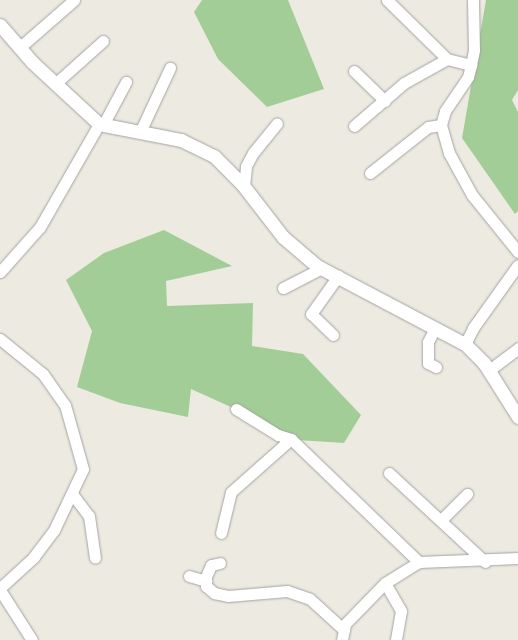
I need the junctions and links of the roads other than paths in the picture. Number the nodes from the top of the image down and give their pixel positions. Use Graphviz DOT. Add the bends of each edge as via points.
graph roads {
  1 [pos="74,0"];
  2 [pos="387,0"];
  3 [pos="473,0"];
  4 [pos="0,25"];
  5 [pos="103,41"];
  6 [pos="19,48"];
  7 [pos="447,59"];
  8 [pos="471,65"];
  9 [pos="170,68"];
  10 [pos="354,71"];
  11 [pos="126,82"];
  12 [pos="56,83"];
  13 [pos="385,101"];
  14 [pos="277,123"];
  15 [pos="101,125"];
  16 [pos="441,125"];
  17 [pos="354,126"];
  18 [pos="140,132"];
  19 [pos="370,173"];
  20 [pos="244,186"];
  21 [pos="518,252"];
  22 [pos="518,265"];
  23 [pos="322,268"];
  24 [pos="0,272"];
  25 [pos="338,276"];
  26 [pos="283,288"];
  27 [pos="435,328"];
  28 [pos="333,335"];
  29 [pos="0,339"];
  30 [pos="465,344"];
  31 [pos="518,348"];
  32 [pos="436,367"];
  33 [pos="488,371"];
  34 [pos="236,410"];
  35 [pos="518,417"];
  36 [pos="291,439"];
  37 [pos="389,473"];
  38 [pos="467,494"];
  39 [pos="73,495"];
  40 [pos="441,520"];
  41 [pos="221,533"];
  42 [pos="95,558"];
  43 [pos="518,558"];
  44 [pos="419,562"];
  45 [pos="486,562"];
  46 [pos="220,563"];
  47 [pos="189,576"];
  48 [pos="206,581"];
  49 [pos="385,583"];
  50 [pos="0,589"];
  51 [pos="343,635"];
  52 [pos="32,640"];
  53 [pos="396,640"];
  1 -- 6 [label="street"];
  2 -- 7 [label="street"];
  3 -- 8 [label="street" via="474,50"];
  4 -- 6 [label="street"];
  5 -- 12 [label="street"];
  6 -- 12 [label="street"];
  7 -- 8 [label="street"];
  7 -- 13 [label="street" via="404,83"];
  8 -- 16 [label="street" via="468,77 445,111"];
  9 -- 18 [label="street"];
  10 -- 13 [label="street"];
  11 -- 15 [label="street"];
  12 -- 15 [label="street"];
  13 -- 17 [label="street"];
  14 -- 20 [label="street" via="253,152 246,166"];
  15 -- 18 [label="street"];
  15 -- 24 [label="street" via="40,226"];
  16 -- 19 [label="street" via="428,127"];
  16 -- 21 [label="street" via="448,153 472,195"];
  18 -- 20 [label="street" via="181,140 214,156"];
  20 -- 23 [label="street" via="283,237"];
  22 -- 30 [label="street" via="473,328"];
  23 -- 25 [label="street"];
  23 -- 26 [label="street"];
  25 -- 27 [label="street"];
  25 -- 28 [label="street" via="311,314"];
  27 -- 30 [label="street"];
  27 -- 32 [label="street" via="428,342 428,362"];
  29 -- 39 [label="street" via="43,374 65,405 82,456 82,469"];
  30 -- 33 [label="street"];
  31 -- 33 [label="street"];
  33 -- 35 [label="street"];
  34 -- 36 [label="street" via="278,435"];
  36 -- 41 [label="street" via="231,492"];
  36 -- 44 [label="street"];
  37 -- 40 [label="street"];
  38 -- 40 [label="street"];
  39 -- 42 [label="street" via="89,516"];
  39 -- 50 [label="street" via="34,557"];
  40 -- 45 [label="street"];
  43 -- 45 [label="street"];
  44 -- 45 [label="street"];
  44 -- 49 [label="street"];
  46 -- 48 [label="street" via="211,565"];
  47 -- 48 [label="street"];
  48 -- 51 [label="street" via="214,593 228,596 287,591 310,599"];
  49 -- 51 [label="street" via="345,624"];
  49 -- 53 [label="street" via="401,611"];
  50 -- 52 [label="street"];
}
